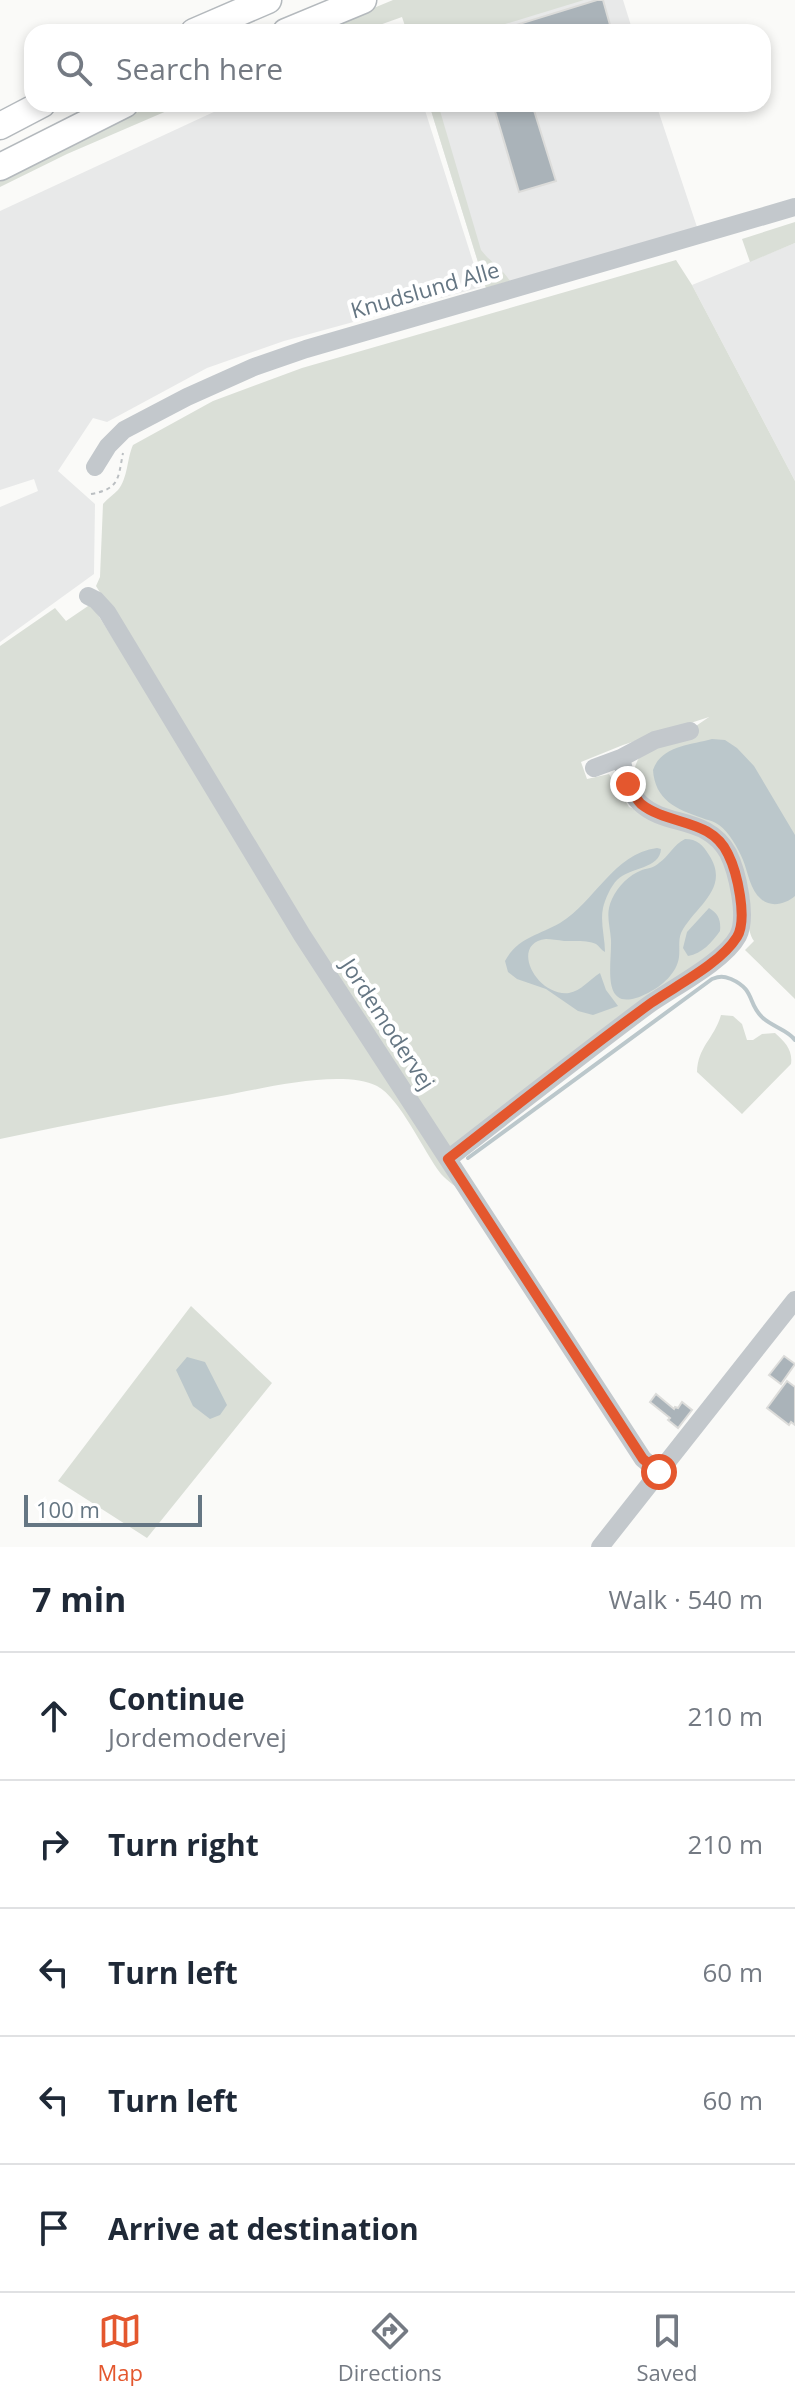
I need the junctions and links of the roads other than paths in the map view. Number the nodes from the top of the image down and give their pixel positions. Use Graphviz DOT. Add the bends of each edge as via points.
graph roads {
  1 [pos="268,0"];
  2 [pos="363,0"];
  3 [pos="212,24"];
  4 [pos="305,24"];
  5 [pos="24,102"];
  6 [pos="27,112"];
  7 [pos="109,112"];
  8 [pos="0,113"];
  9 [pos="0,126"];
  10 [pos="0,167"];
  11 [pos="795,207"];
  12 [pos="95,467"];
  13 [pos="88,596"];
  14 [pos="690,731"];
  15 [pos="621,758"];
  16 [pos="594,768"];
  17 [pos="448,1159"];
  18 [pos="795,1300"];
  19 [pos="659,1472"];
  20 [pos="600,1547"];
  1 -- 3 [label="highway"];
  2 -- 4 [label="highway"];
  5 -- 8 [label="highway"];
  6 -- 9 [label="highway"];
  7 -- 10 [label="highway"];
  11 -- 12 [label="street, Knudslund Alle" via="254,367 124,430"];
  13 -- 17 [label="street, Jordemodervej" via="107,612 302,935"];
  14 -- 15 [label="street" via="655,740"];
  15 -- 16 [label="street"];
  15 -- 17 [label="street" via="639,803 708,831 728,853 742,902 740,933 726,951"];
  17 -- 19 [label="street, Jordemodervej" via="643,1459"];
  18 -- 19 [label="street"];
  19 -- 20 [label="street"];
}
